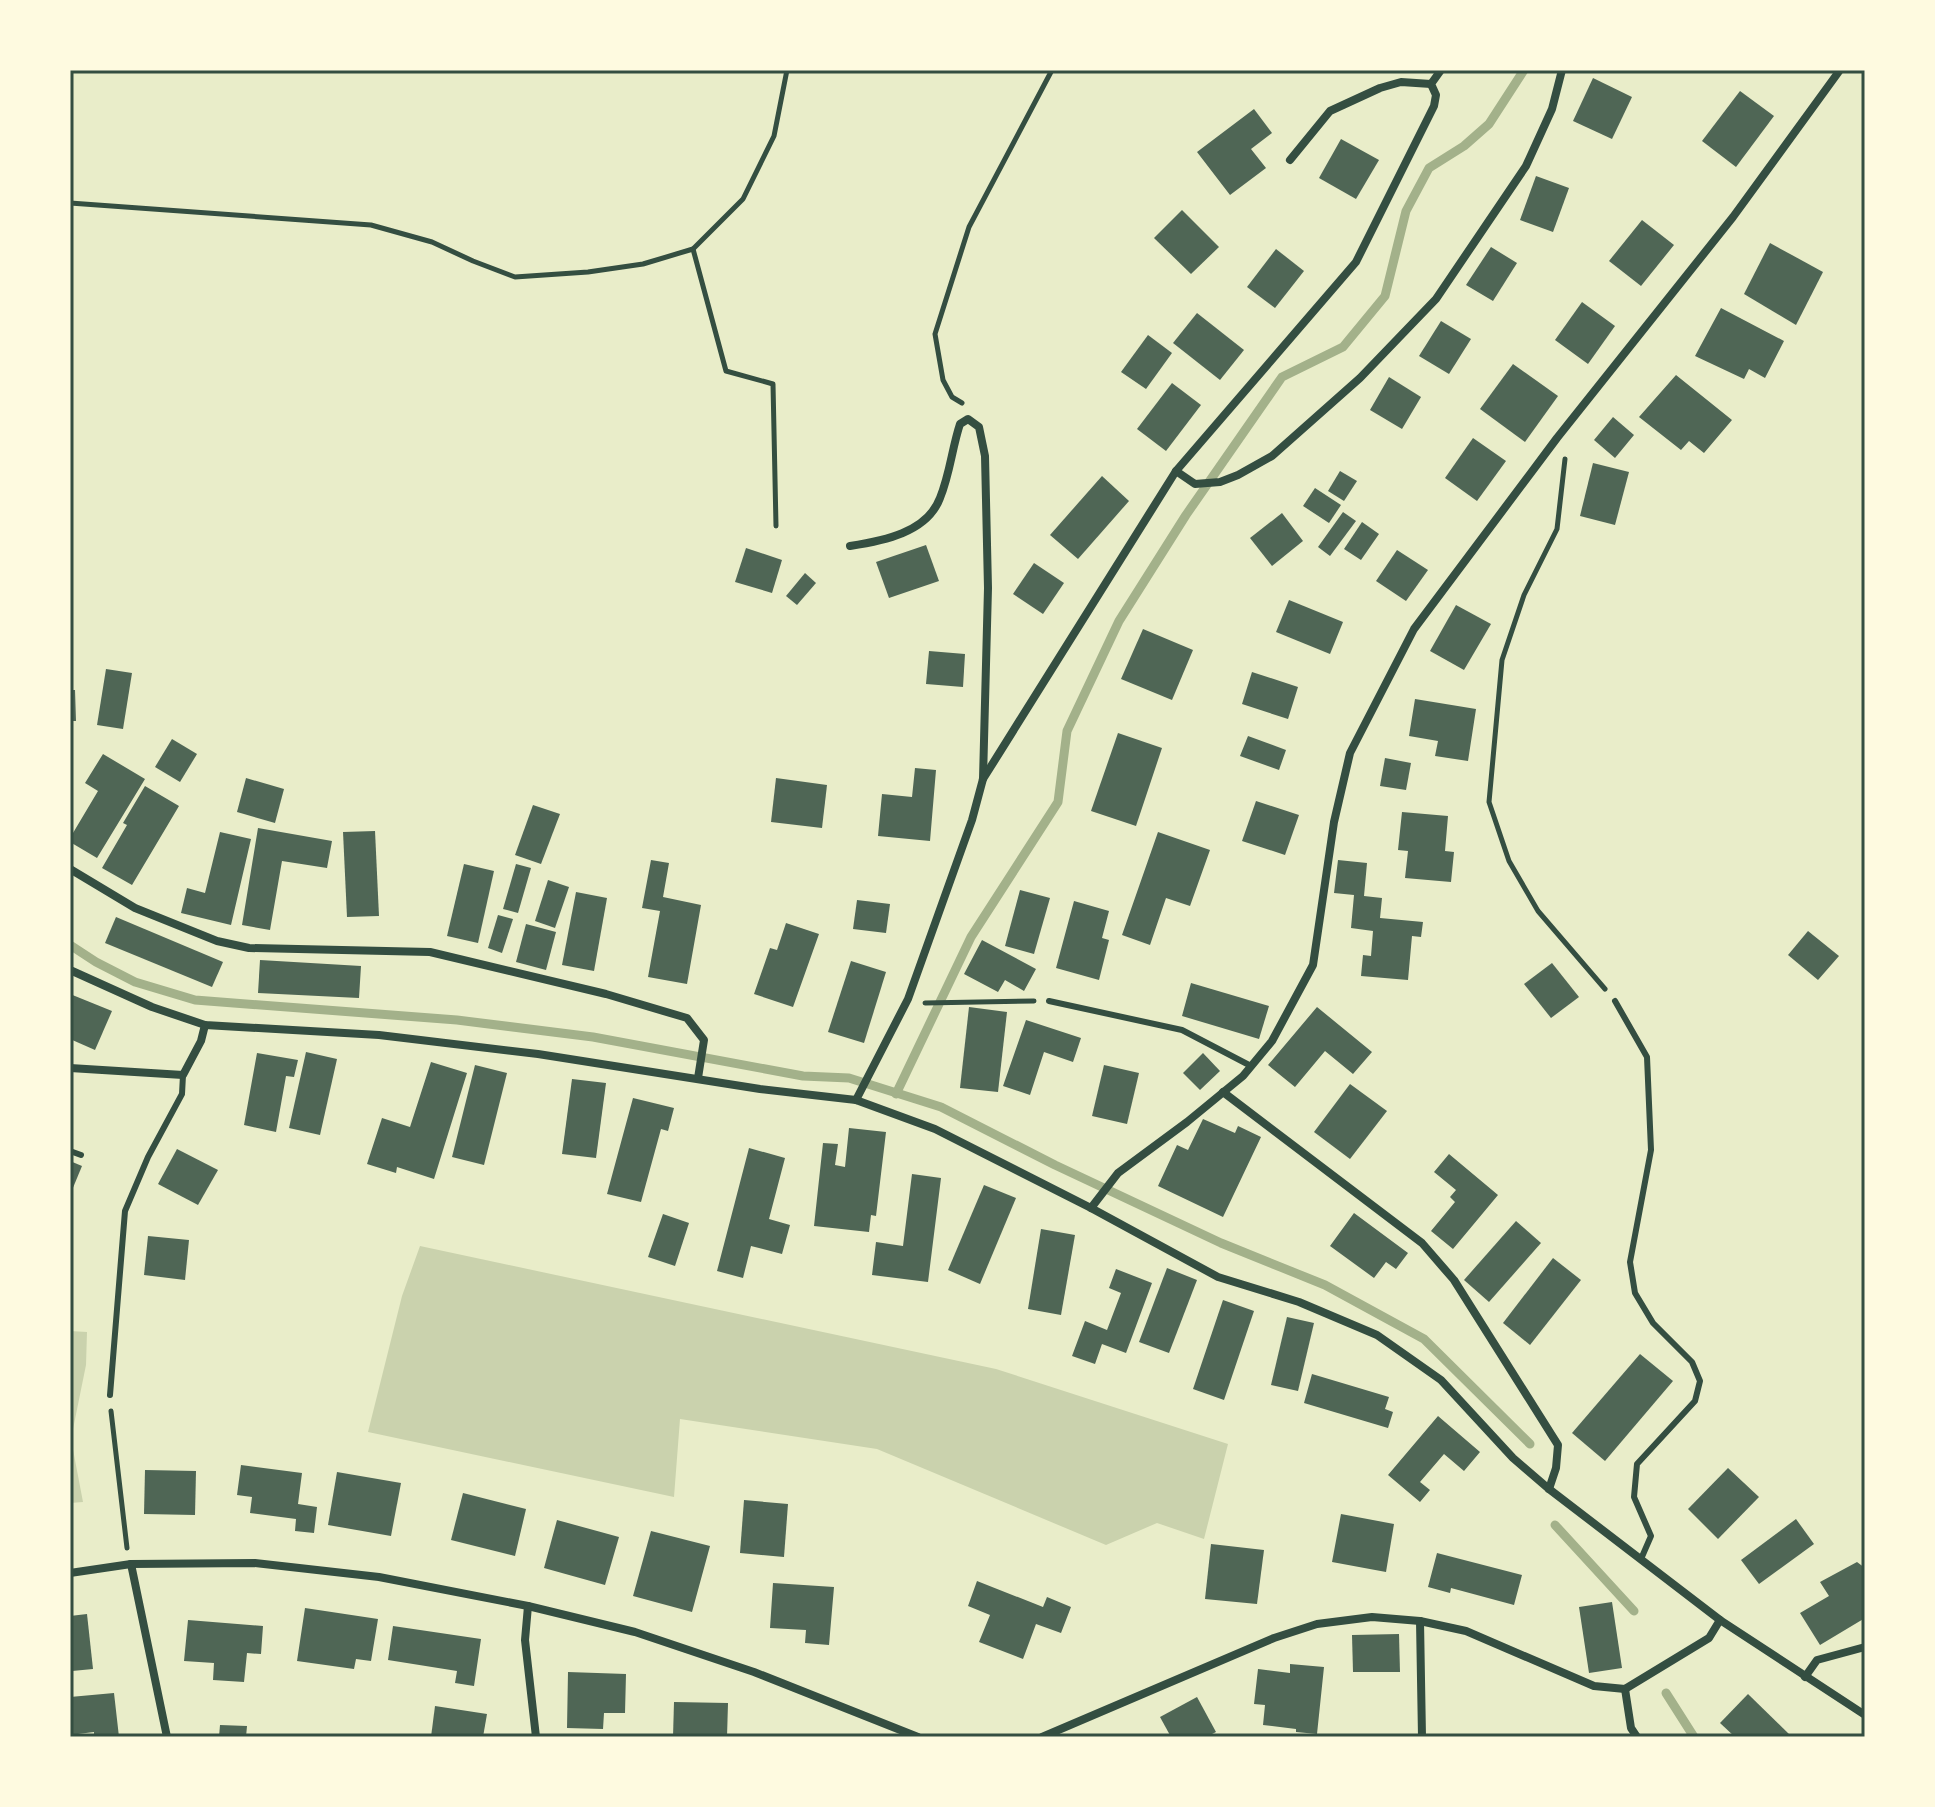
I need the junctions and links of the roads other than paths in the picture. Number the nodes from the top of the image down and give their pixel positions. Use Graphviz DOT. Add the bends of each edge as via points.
graph roads {
  1 [pos="1441,70"];
  2 [pos="1562,70"];
  3 [pos="1840,70"];
  4 [pos="1431,84"];
  5 [pos="1290,160"];
  6 [pos="1176,471"];
  7 [pos="850,546"];
  8 [pos="983,779"];
  9 [pos="73,872"];
  10 [pos="70,884"];
  11 [pos="70,970"];
  12 [pos="1049,1001"];
  13 [pos="1615,1001"];
  14 [pos="205,1025"];
  15 [pos="1251,1066"];
  16 [pos="70,1068"];
  17 [pos="183,1075"];
  18 [pos="698,1078"];
  19 [pos="1223,1092"];
  20 [pos="858,1095"];
  21 [pos="70,1151"];
  22 [pos="81,1155"];
  23 [pos="1091,1208"];
  24 [pos="110,1395"];
  25 [pos="1549,1489"];
  26 [pos="1641,1559"];
  27 [pos="131,1564"];
  28 [pos="70,1573"];
  29 [pos="528,1606"];
  30 [pos="1720,1620"];
  31 [pos="1420,1621"];
  32 [pos="1865,1647"];
  33 [pos="1805,1677"];
  34 [pos="1625,1689"];
  35 [pos="1865,1715"];
  36 [pos="167,1737"];
  37 [pos="536,1737"];
  38 [pos="918,1737"];
  39 [pos="1042,1737"];
  40 [pos="1422,1737"];
  41 [pos="1637,1737"];
  1 -- 4 [label="street"];
  2 -- 6 [label="street" via="1552,109 1526,166 1436,299 1360,378 1272,456 1238,475 1195,484"];
  3 -- 15 [label="street" via="1414,629 1350,753 1313,965 1272,1041"];
  4 -- 5 [label="street" via="1401,82 1330,111"];
  4 -- 6 [label="street" via="1434,106 1356,262"];
  6 -- 8 [label="street"];
  7 -- 8 [label="street" via="901,535 929,514 939,502 960,424 968,419 979,427 985,456 988,588"];
  8 -- 20 [label="street" via="908,999"];
  9 -- 10 [label="street"];
  9 -- 18 [label="street" via="135,908 217,941 249,948 430,952 687,1018 704,1040"];
  11 -- 14 [label="street"];
  12 -- 15 [label="lane" via="1182,1030"];
  13 -- 26 [label="lane" via="1647,1057 1651,1150 1630,1262 1635,1293 1653,1323 1692,1362 1700,1381 1695,1401 1637,1464 1634,1497 1651,1536"];
  14 -- 17 [label="street"];
  14 -- 18 [label="street" via="379,1035"];
  15 -- 19 [label="street"];
  16 -- 17 [label="street"];
  17 -- 24 [label="lane" via="182,1094 125,1211"];
  18 -- 20 [label="street"];
  19 -- 23 [label="street" via="1118,1173"];
  19 -- 25 [label="street" via="1422,1243 1454,1280 1558,1445"];
  20 -- 23 [label="street"];
  21 -- 22 [label="lane"];
  23 -- 25 [label="street" via="1218,1277 1299,1302 1377,1335 1441,1380"];
  25 -- 26 [label="street"];
  26 -- 30 [label="street"];
  27 -- 28 [label="street"];
  27 -- 29 [label="street" via="255,1563 379,1577"];
  27 -- 36 [label="street"];
  29 -- 37 [label="street" via="525,1640"];
  29 -- 38 [label="street" via="635,1632"];
  30 -- 33 [label="street"];
  30 -- 34 [label="street" via="1709,1638"];
  31 -- 34 [label="street" via="1466,1631 1594,1686"];
  31 -- 39 [label="street" via="1372,1617 1317,1624"];
  31 -- 40 [label="street"];
  32 -- 33 [label="street" via="1817,1660"];
  33 -- 35 [label="street"];
  34 -- 41 [label="street"];
}
